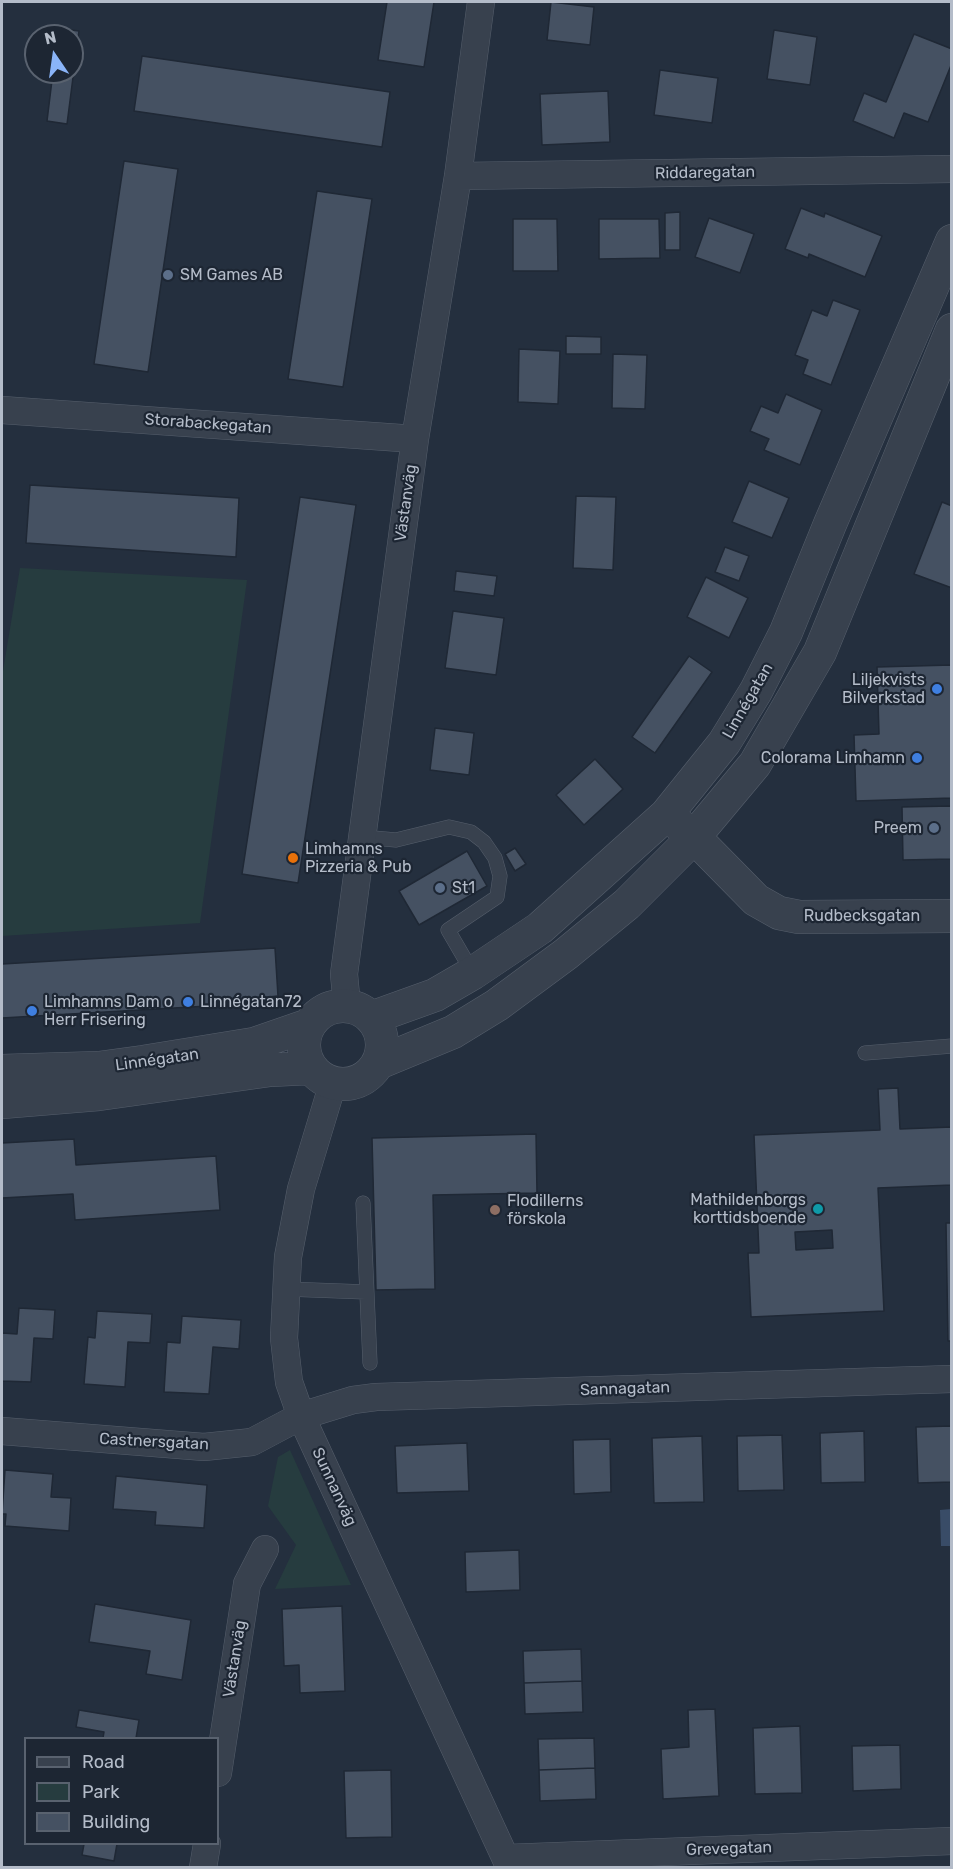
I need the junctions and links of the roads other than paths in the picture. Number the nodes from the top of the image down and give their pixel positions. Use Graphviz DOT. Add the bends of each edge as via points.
graph roads {
  1 [pos="481,2"];
  2 [pos="951,169"];
  3 [pos="458,176"];
  4 [pos="951,241"];
  5 [pos="951,330"];
  6 [pos="2,416"];
  7 [pos="415,439"];
  8 [pos="666,815"];
  9 [pos="362,837"];
  10 [pos="694,837"];
  11 [pos="951,916"];
  12 [pos="473,973"];
  13 [pos="359,1012"];
  14 [pos="309,1025"];
  15 [pos="951,1046"];
  16 [pos="865,1053"];
  17 [pos="378,1063"];
  18 [pos="2,1071"];
  19 [pos="322,1076"];
  20 [pos="2,1102"];
  21 [pos="363,1203"];
  22 [pos="286,1289"];
  23 [pos="366,1292"];
  24 [pos="370,1364"];
  25 [pos="951,1379"];
  26 [pos="301,1416"];
  27 [pos="2,1431"];
  28 [pos="266,1549"];
  29 [pos="219,1766"];
  30 [pos="951,1841"];
  31 [pos="207,1845"];
  32 [pos="508,1863"];
  33 [pos="203,1868"];
  1 -- 3 [label="street, Västanväg"];
  2 -- 3 [label="street, Riddaregatan"];
  3 -- 7 [label="street, Västanväg"];
  4 -- 8 [label="street, Linnégatan" via="786,633 724,743"];
  5 -- 10 [label="street" via="820,652 755,764"];
  6 -- 7 [label="street, Storabackegatan"];
  7 -- 9 [label="street, Västanväg"];
  8 -- 10 [label="street, Rudbecksgatan"];
  8 -- 12 [label="street, Linnégatan" via="540,928"];
  9 -- 12 [label="lane" via="396,840 449,827 471,832 484,842 495,858 500,876 497,897 448,930"];
  9 -- 13 [label="street, Västanväg" via="344,974"];
  10 -- 11 [label="street, Rudbecksgatan" via="756,900 779,913 799,918"];
  10 -- 17 [label="street" via="619,910 497,1005 453,1032"];
  12 -- 13 [label="street, Linnégatan" via="428,998"];
  13 -- 14 [label="street" via="325,1010"];
  13 -- 17 [label="street" via="379,1029 382,1041"];
  14 -- 18 [label="street, Linnégatan" via="254,1044 143,1062 99,1068"];
  14 -- 19 [label="street" via="304,1038 305,1055"];
  15 -- 16 [label="lane"];
  17 -- 19 [label="street" via="367,1076 352,1084"];
  19 -- 20 [label="street, Linnégatan" via="270,1070 99,1094"];
  19 -- 22 [label="street, Sunnanväg" via="288,1257"];
  21 -- 23 [label="lane"];
  22 -- 23 [label="lane"];
  22 -- 26 [label="street, Sunnanväg" via="284,1338 289,1382"];
  23 -- 24 [label="lane"];
  25 -- 26 [label="street, Sannagatan" via="376,1397"];
  26 -- 27 [label="street, Castnersgatan" via="252,1442 204,1447"];
  26 -- 32 [label="street, Sunnanväg"];
  28 -- 29 [label="street, Västanväg" via="247,1584"];
  30 -- 32 [label="street, Grevegatan"];
  31 -- 33 [label="street"];
}
